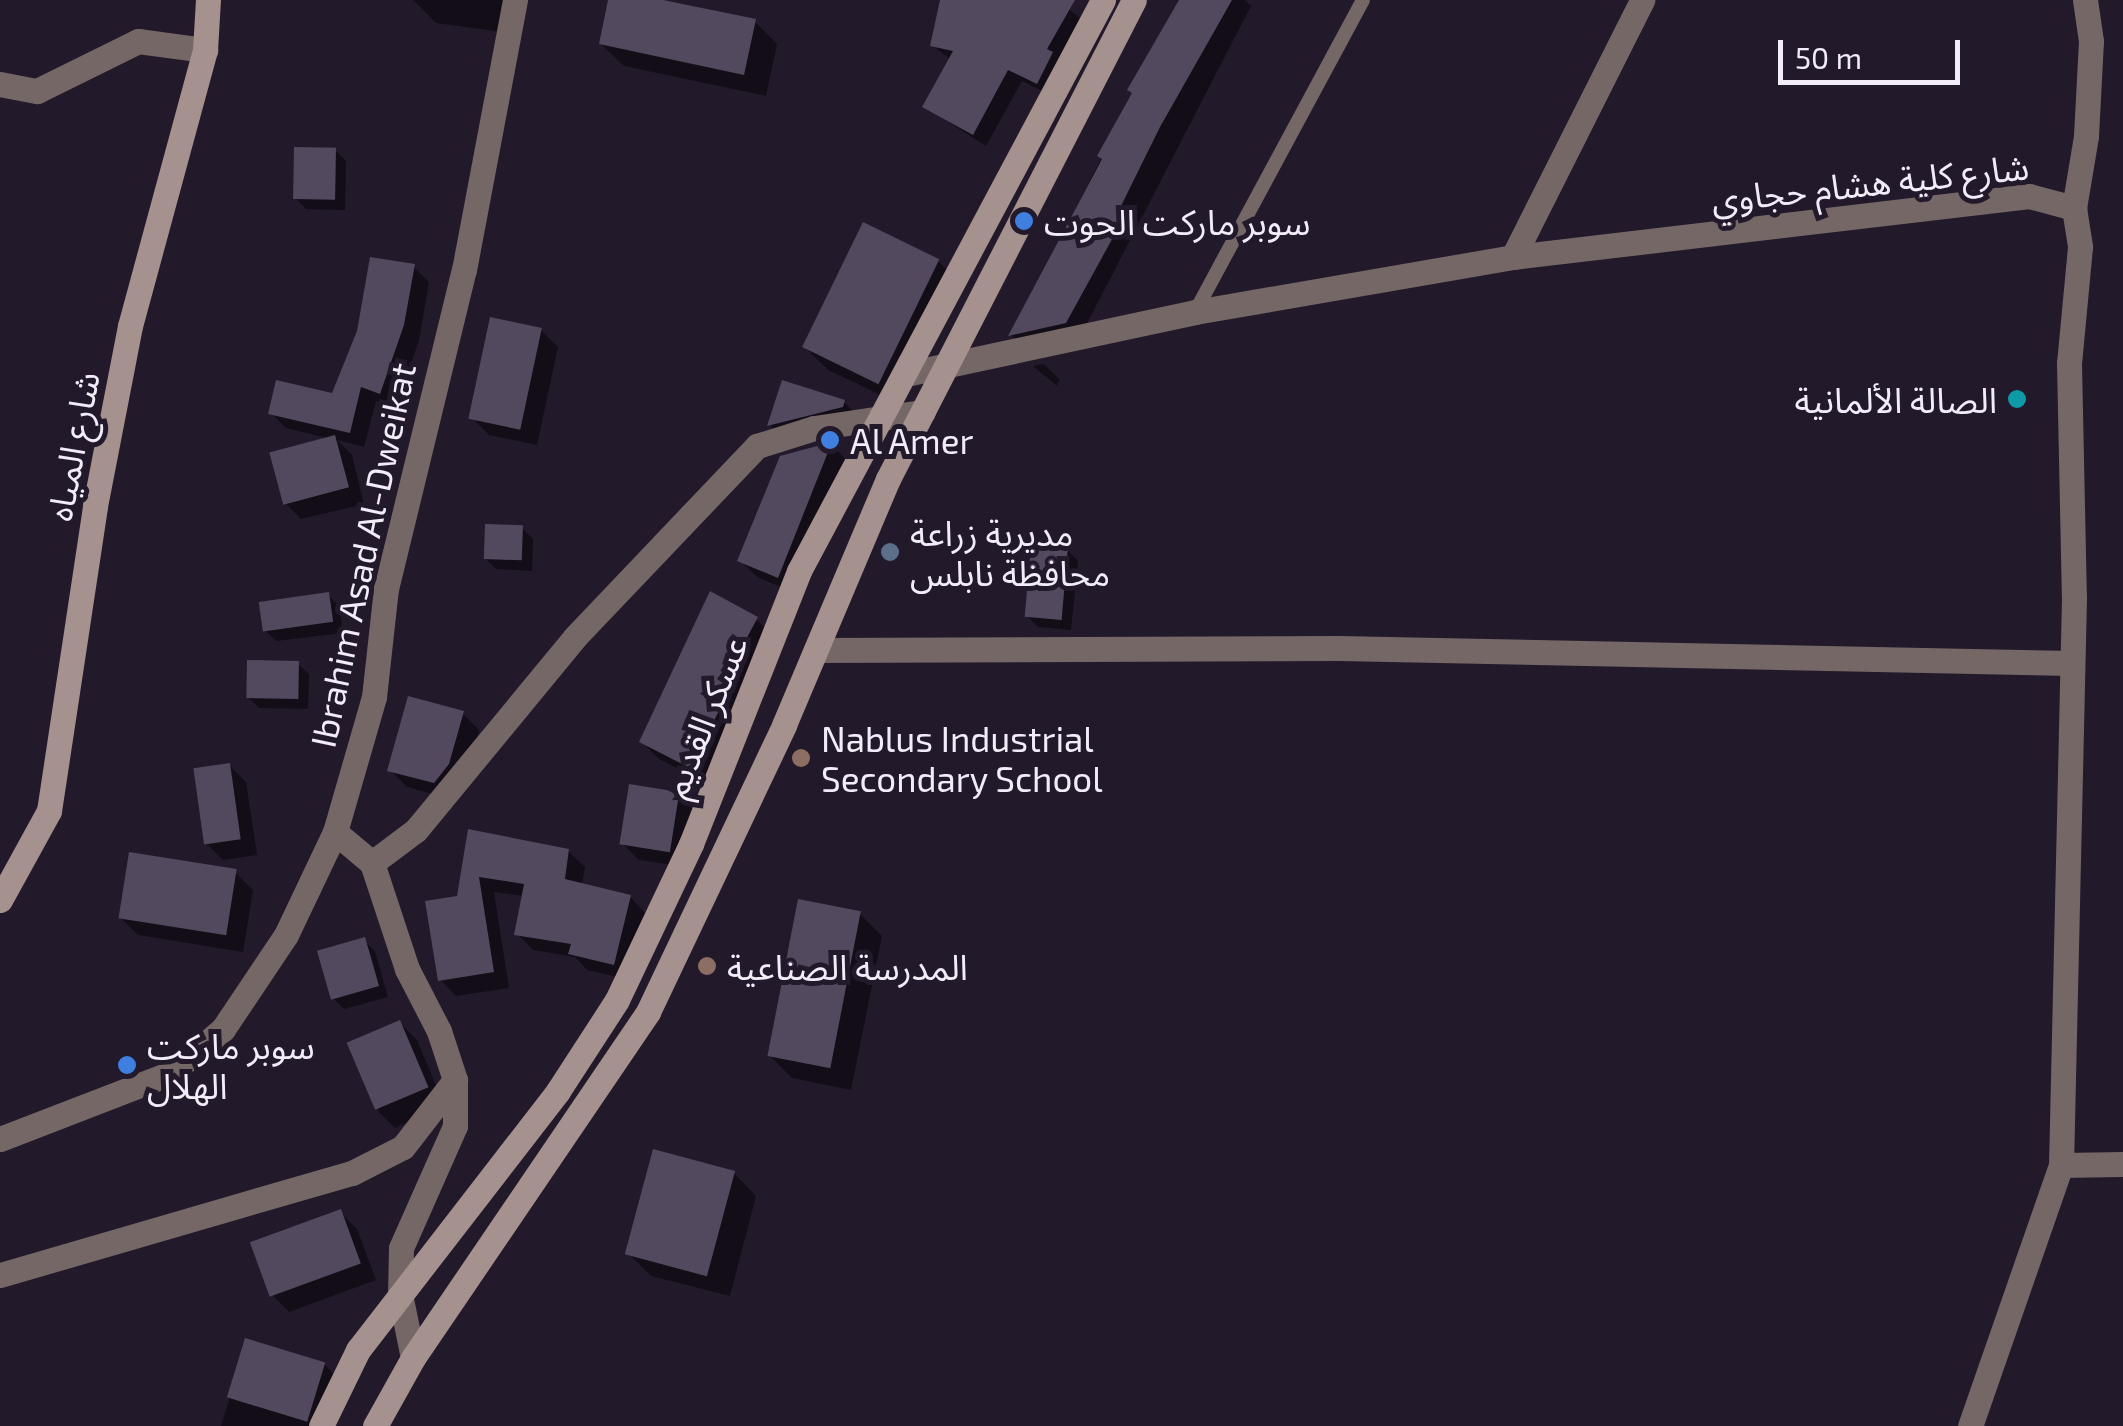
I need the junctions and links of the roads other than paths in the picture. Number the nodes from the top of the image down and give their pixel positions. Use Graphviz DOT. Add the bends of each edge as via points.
graph roads {
  1 [pos="208,0"];
  2 [pos="515,0"];
  3 [pos="1103,0"];
  4 [pos="1134,0"];
  5 [pos="1363,0"];
  6 [pos="1642,0"];
  7 [pos="2085,0"];
  8 [pos="204,50"];
  9 [pos="0,84"];
  10 [pos="2074,208"];
  11 [pos="1513,257"];
  12 [pos="1195,312"];
  13 [pos="947,365"];
  14 [pos="906,374"];
  15 [pos="923,412"];
  16 [pos="884,415"];
  17 [pos="816,650"];
  18 [pos="2072,663"];
  19 [pos="335,832"];
  20 [pos="372,863"];
  21 [pos="0,900"];
  22 [pos="454,1080"];
  23 [pos="0,1139"];
  24 [pos="2123,1164"];
  25 [pos="2061,1165"];
  26 [pos="0,1275"];
  27 [pos="400,1294"];
  28 [pos="412,1358"];
  29 [pos="321,1426"];
  30 [pos="375,1426"];
  31 [pos="1970,1426"];
  1 -- 8 [label="street, شارع المياه"];
  2 -- 19 [label="street, Ibrahim Asad Al-Dweikat" via="464,270 386,589 374,697"];
  3 -- 14 [label="street, عسكر القديم"];
  4 -- 13 [label="street, عسكر القديم"];
  5 -- 12 [label="lane"];
  6 -- 11 [label="street"];
  7 -- 10 [label="street" via="2086,136"];
  8 -- 9 [label="street" via="138,41 37,91"];
  8 -- 21 [label="street, شارع المياه" via="130,326 49,811"];
  10 -- 11 [label="street, شارع كلية هشام حجاوي" via="2030,196"];
  10 -- 18 [label="street, شارع كلية هشام حجاوي" via="2080,247 2069,363"];
  11 -- 12 [label="street, شارع كلية هشام حجاوي"];
  12 -- 13 [label="street, شارع كلية هشام حجاوي"];
  13 -- 14 [label="street, شارع كلية هشام حجاوي"];
  13 -- 15 [label="street, عسكر القديم"];
  14 -- 16 [label="street, عسكر القديم"];
  15 -- 16 [label="street"];
  15 -- 17 [label="street, عسكر القديم"];
  16 -- 20 [label="street" via="814,428 750,452 575,638 416,830"];
  16 -- 27 [label="street, عسكر القديم" via="799,571 691,844 618,1000 558,1091"];
  17 -- 18 [label="street" via="1338,648"];
  17 -- 28 [label="street, عسكر القديم" via="648,1012"];
  18 -- 25 [label="street, شارع كلية هشام حجاوي"];
  19 -- 20 [label="street"];
  19 -- 23 [label="street, Ibrahim Asad Al-Dweikat" via="286,935 223,1028 171,1073"];
  20 -- 22 [label="street"];
  22 -- 26 [label="street" via="404,1147 352,1173"];
  22 -- 27 [label="street" via="455,1126 401,1248"];
  24 -- 25 [label="street"];
  25 -- 31 [label="street, شارع كلية هشام حجاوي"];
  27 -- 28 [label="street"];
  27 -- 29 [label="street, عسكر القديم" via="358,1350"];
  28 -- 30 [label="street, عسكر القديم"];
}
